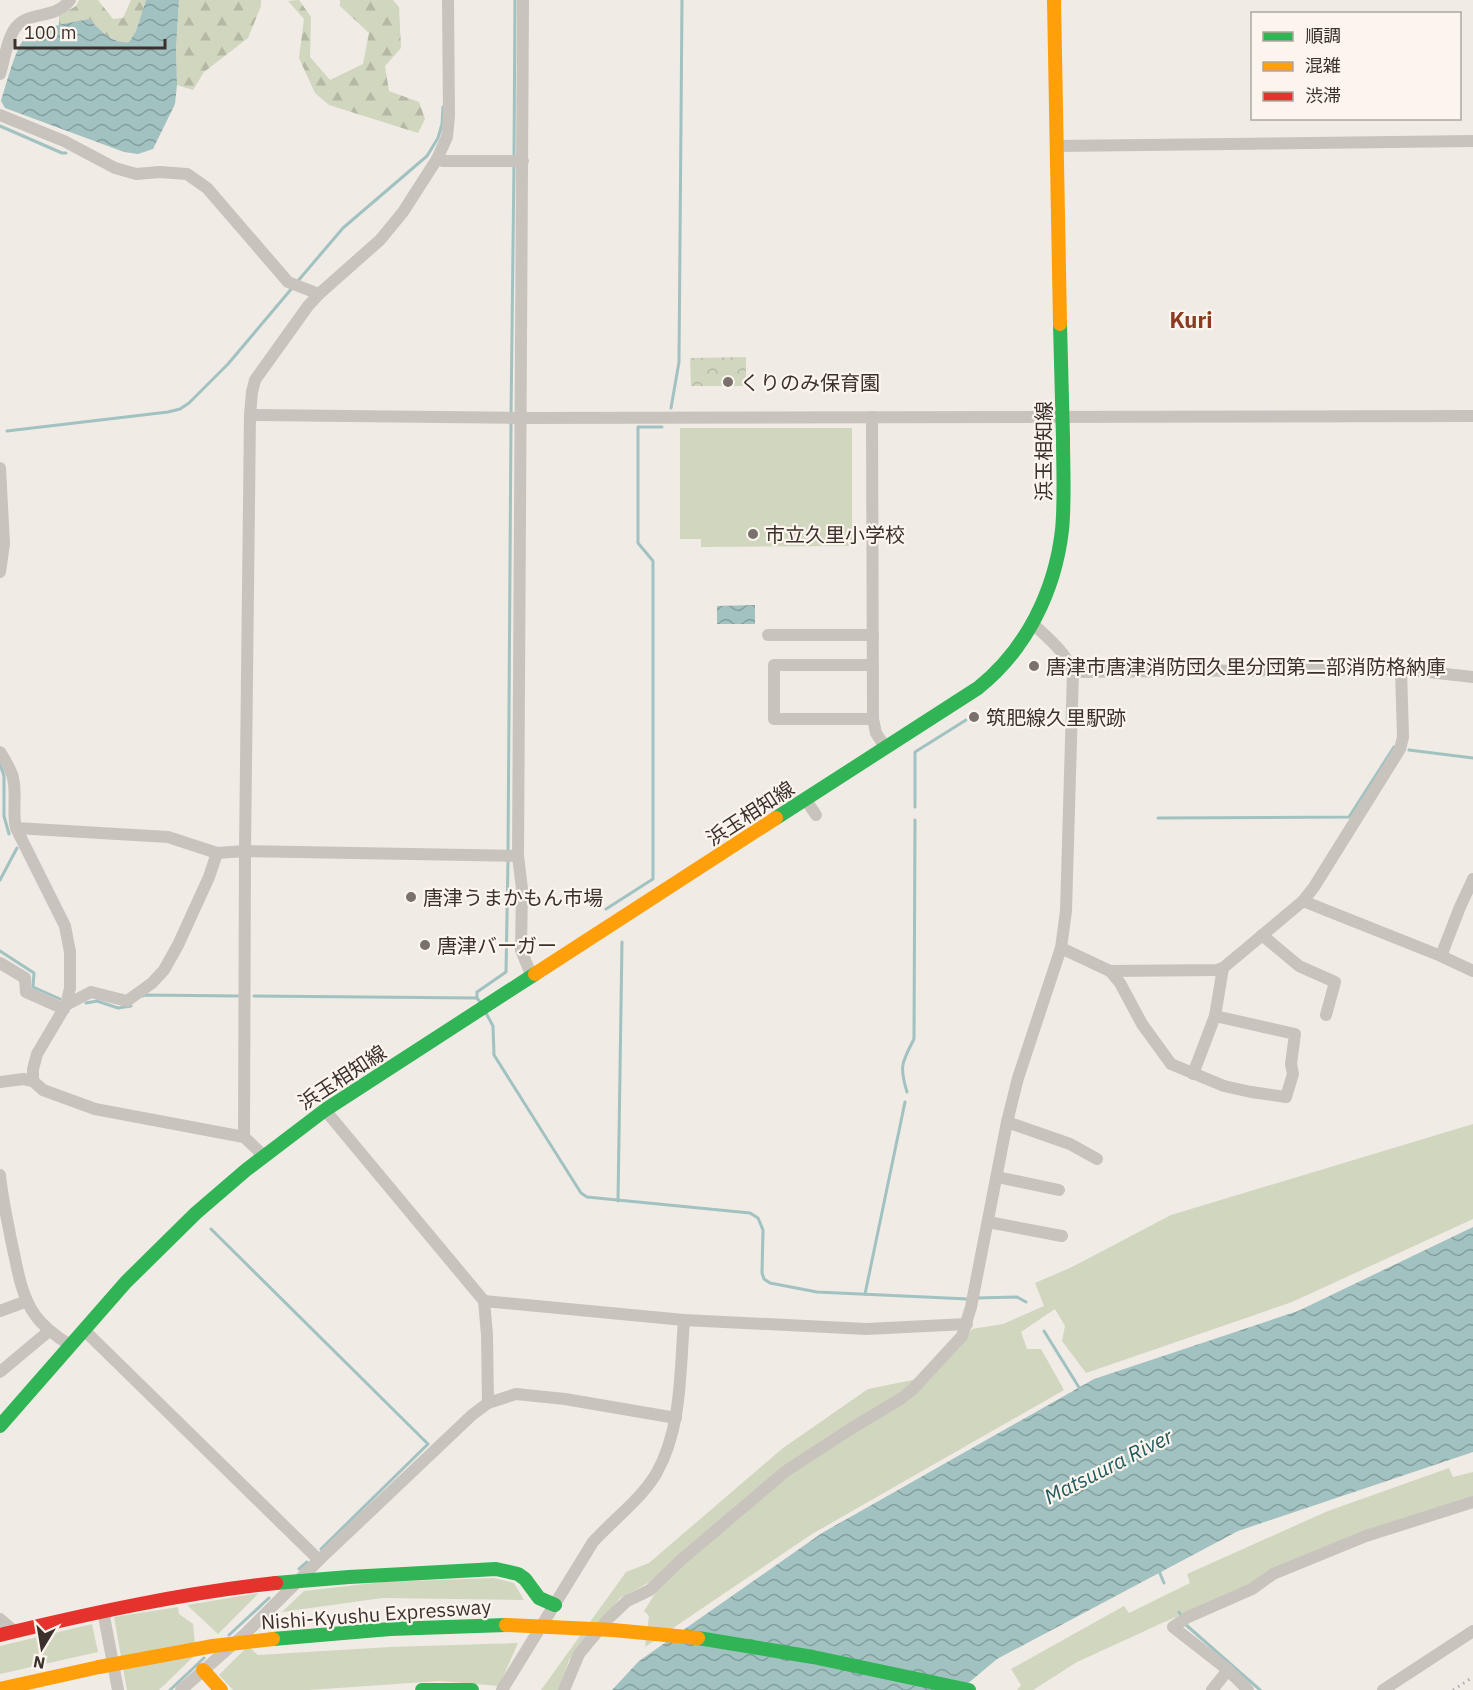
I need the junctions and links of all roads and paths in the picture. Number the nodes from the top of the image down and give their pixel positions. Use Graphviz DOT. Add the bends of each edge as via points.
graph roads {
  1 [pos="70,0"];
  2 [pos="448,0"];
  3 [pos="523,0"];
  4 [pos="1054,0"];
  5 [pos="0,74"];
  6 [pos="0,115"];
  7 [pos="1473,141"];
  8 [pos="1057,146"];
  9 [pos="437,159"];
  10 [pos="523,161"];
  11 [pos="319,294"];
  12 [pos="250,415"];
  13 [pos="1473,416"];
  14 [pos="872,417"];
  15 [pos="1062,417"];
  16 [pos="515,418"];
  17 [pos="0,468"];
  18 [pos="0,572"];
  19 [pos="1033,624"];
  20 [pos="768,635"];
  21 [pos="873,635"];
  22 [pos="873,665"];
  23 [pos="1401,669"];
  24 [pos="1073,672"];
  25 [pos="1473,677"];
  26 [pos="873,719"];
  27 [pos="885,747"];
  28 [pos="0,752"];
  29 [pos="806,800"];
  30 [pos="816,815"];
  31 [pos="16,828"];
  32 [pos="245,851"];
  33 [pos="217,854"];
  34 [pos="512,856"];
  35 [pos="1473,879"];
  36 [pos="1303,901"];
  37 [pos="1262,935"];
  38 [pos="1062,948"];
  39 [pos="1441,956"];
  40 [pos="0,963"];
  41 [pos="1223,968"];
  42 [pos="1110,971"];
  43 [pos="1473,971"];
  44 [pos="532,977"];
  45 [pos="65,1007"];
  46 [pos="1326,1015"];
  47 [pos="1215,1016"];
  48 [pos="1193,1074"];
  49 [pos="33,1081"];
  50 [pos="0,1082"];
  51 [pos="325,1110"];
  52 [pos="1007,1122"];
  53 [pos="244,1137"];
  54 [pos="263,1155"];
  55 [pos="1097,1159"];
  56 [pos="0,1176"];
  57 [pos="997,1177"];
  58 [pos="1059,1190"];
  59 [pos="988,1222"];
  60 [pos="1062,1236"];
  61 [pos="27,1301"];
  62 [pos="484,1301"];
  63 [pos="0,1311"];
  64 [pos="684,1320"];
  65 [pos="967,1324"];
  66 [pos="84,1329"];
  67 [pos="49,1331"];
  68 [pos="70,1345"];
  69 [pos="0,1372"];
  70 [pos="489,1402"];
  71 [pos="676,1418"];
  72 [pos="0,1426"];
  73 [pos="1473,1502"];
  74 [pos="319,1560"];
  75 [pos="299,1581"];
  76 [pos="555,1605"];
  77 [pos="104,1611"];
  78 [pos="0,1619"];
  79 [pos="1473,1631"];
  80 [pos="14,1632"];
  81 [pos="0,1635"];
  82 [pos="203,1670"];
  83 [pos="1228,1670"];
  84 [pos="0,1689"];
  85 [pos="439,1689"];
  86 [pos="118,1690"];
  87 [pos="181,1690"];
  88 [pos="221,1690"];
  89 [pos="422,1690"];
  90 [pos="472,1690"];
  91 [pos="502,1690"];
  92 [pos="564,1690"];
  93 [pos="969,1690"];
  94 [pos="1212,1690"];
  95 [pos="1248,1690"];
  96 [pos="1383,1690"];
  1 -- 5 [label="street" via="56,12 16,26"];
  2 -- 9 [label="street" via="449,116 447,137"];
  3 -- 10 [label="street"];
  4 -- 8 [label="main road, 浜玉相知線"];
  6 -- 11 [label="street" via="64,141 115,168 136,174 187,174 207,188 294,285"];
  7 -- 8 [label="street"];
  8 -- 15 [label="main road, 浜玉相知線"];
  9 -- 10 [label="street"];
  9 -- 11 [label="street" via="404,212 380,240"];
  10 -- 16 [label="street"];
  11 -- 12 [label="street" via="255,380"];
  12 -- 16 [label="street"];
  12 -- 32 [label="street"];
  13 -- 15 [label="street"];
  14 -- 15 [label="street"];
  14 -- 16 [label="street"];
  14 -- 21 [label="street"];
  15 -- 19 [label="main road, 浜玉相知線" via="1062,532 1051,581"];
  16 -- 34 [label="street" via="519,568"];
  17 -- 18 [label="street" via="4,544"];
  19 -- 24 [label="street" via="1061,649"];
  19 -- 27 [label="main road, 浜玉相知線" via="1010,656 984,682"];
  20 -- 21 [label="street"];
  21 -- 22 [label="street"];
  22 -- 26 [label="street"];
  22 -- 26 [label="street" via="774,665 774,719"];
  23 -- 24 [label="street"];
  23 -- 25 [label="street"];
  23 -- 36 [label="street" via="1400,749"];
  24 -- 38 [label="street"];
  26 -- 27 [label="street"];
  27 -- 29 [label="main road, 浜玉相知線"];
  28 -- 31 [label="street" via="13,777"];
  29 -- 30 [label="street"];
  29 -- 44 [label="main road, 浜玉相知線"];
  31 -- 33 [label="street" via="168,837"];
  31 -- 45 [label="street" via="65,926 70,952 70,988"];
  32 -- 33 [label="street"];
  32 -- 34 [label="street"];
  32 -- 53 [label="street"];
  33 -- 45 [label="street" via="164,970 127,1001 91,992"];
  34 -- 44 [label="street" via="522,889 521,950"];
  35 -- 39 [label="street"];
  36 -- 37 [label="street"];
  36 -- 39 [label="street"];
  37 -- 41 [label="street"];
  37 -- 46 [label="street" via="1299,966 1335,982"];
  38 -- 42 [label="street"];
  38 -- 52 [label="street"];
  39 -- 43 [label="street"];
  40 -- 45 [label="street" via="25,978 26,992"];
  41 -- 42 [label="street"];
  41 -- 47 [label="street"];
  42 -- 48 [label="street" via="1171,1064"];
  44 -- 51 [label="main road, 浜玉相知線"];
  45 -- 49 [label="street" via="38,1053"];
  47 -- 48 [label="street"];
  47 -- 48 [label="street" via="1295,1034 1293,1074 1286,1097 1224,1086"];
  49 -- 50 [label="street" via="23,1078"];
  49 -- 53 [label="street" via="43,1090 95,1110"];
  51 -- 54 [label="main road, 浜玉相知線"];
  51 -- 62 [label="street"];
  52 -- 55 [label="street" via="1070,1144"];
  52 -- 57 [label="street"];
  53 -- 54 [label="street"];
  54 -- 66 [label="main road, 浜玉相知線" via="160,1248"];
  56 -- 61 [label="street"];
  57 -- 58 [label="street"];
  57 -- 59 [label="street"];
  59 -- 60 [label="street"];
  59 -- 65 [label="street"];
  61 -- 63 [label="street"];
  61 -- 67 [label="street"];
  62 -- 64 [label="street"];
  62 -- 70 [label="street"];
  64 -- 65 [label="street" via="866,1329"];
  64 -- 71 [label="street"];
  65 -- 92 [label="street" via="962,1336 902,1398 786,1471 650,1590 627,1601 608,1618 579,1654"];
  66 -- 68 [label="main road, 浜玉相知線"];
  66 -- 74 [label="street"];
  67 -- 68 [label="street"];
  67 -- 69 [label="street"];
  68 -- 72 [label="main road, 浜玉相知線"];
  70 -- 71 [label="street" via="516,1394"];
  70 -- 74 [label="street"];
  71 -- 76 [label="street" via="656,1474 593,1542"];
  73 -- 83 [label="street" via="1366,1536 1273,1574 1252,1589 1173,1627"];
  74 -- 75 [label="street"];
  75 -- 76 [label="main road" via="496,1569 518,1574 538,1598"];
  75 -- 77 [label="main road"];
  75 -- 82 [label="street"];
  76 -- 91 [label="street"];
  77 -- 80 [label="main road"];
  77 -- 86 [label="street"];
  78 -- 80 [label="street"];
  79 -- 96 [label="street"];
  80 -- 81 [label="main road"];
  82 -- 87 [label="street"];
  82 -- 88 [label="main road"];
  83 -- 94 [label="street"];
  83 -- 95 [label="street"];
  84 -- 93 [label="main road, Nishi-Kyushu Expressway, bridge" via="213,1646 386,1628 506,1624 580,1627 721,1642"];
  85 -- 89 [label="main road"];
  85 -- 90 [label="main road"];
}
